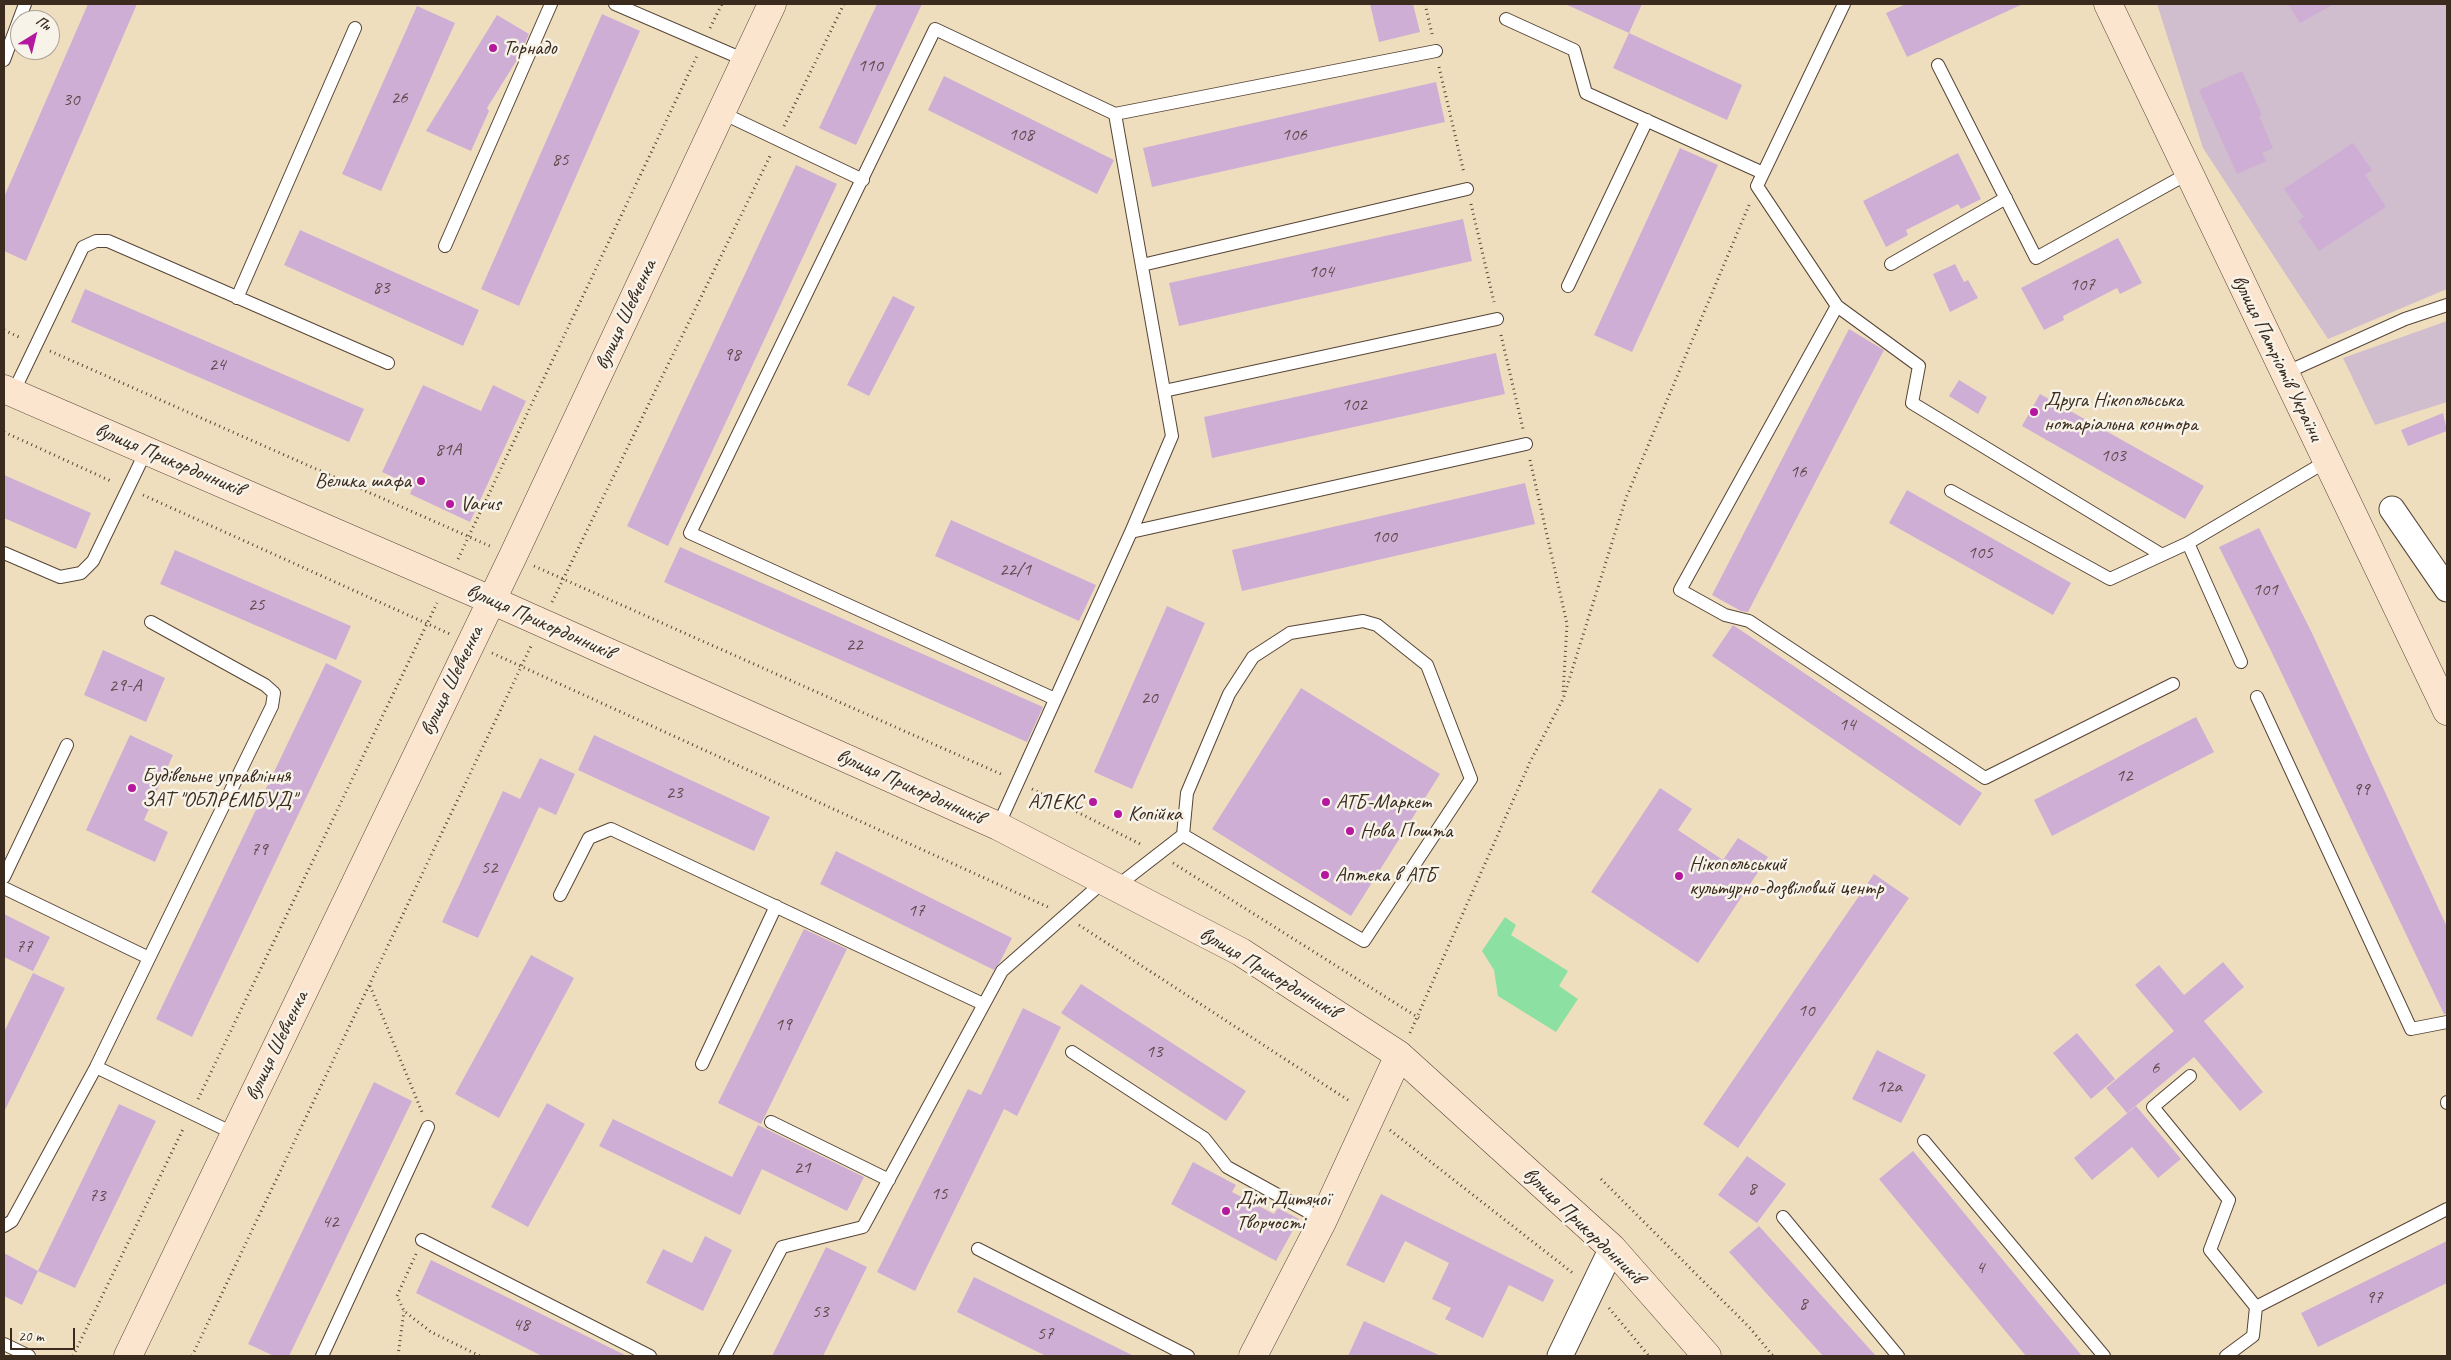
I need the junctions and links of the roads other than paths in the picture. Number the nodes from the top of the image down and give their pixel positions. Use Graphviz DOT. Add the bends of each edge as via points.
graph roads {
  1 [pos="26,4"];
  2 [pos="551,4"];
  3 [pos="615,4"];
  4 [pos="772,4"];
  5 [pos="1844,4"];
  6 [pos="2108,4"];
  7 [pos="1506,19"];
  8 [pos="355,28"];
  9 [pos="1436,51"];
  10 [pos="4,60"];
  11 [pos="745,60"];
  12 [pos="1938,65"];
  13 [pos="720,112"];
  14 [pos="1115,114"];
  15 [pos="1647,120"];
  16 [pos="1763,173"];
  17 [pos="2189,174"];
  18 [pos="863,180"];
  19 [pos="1467,189"];
  20 [pos="2006,198"];
  21 [pos="445,246"];
  22 [pos="1891,264"];
  23 [pos="1142,265"];
  24 [pos="1568,286"];
  25 [pos="237,298"];
  26 [pos="2447,305"];
  27 [pos="1836,306"];
  28 [pos="1497,319"];
  29 [pos="388,363"];
  30 [pos="2285,373"];
  31 [pos="9,391"];
  32 [pos="1164,391"];
  33 [pos="1526,444"];
  34 [pos="146,451"];
  35 [pos="2327,461"];
  36 [pos="1951,491"];
  37 [pos="2392,509"];
  38 [pos="1131,532"];
  39 [pos="2188,544"];
  40 [pos="4,553"];
  41 [pos="2162,555"];
  42 [pos="2447,589"];
  43 [pos="492,600"];
  44 [pos="151,622"];
  45 [pos="2242,662"];
  46 [pos="2174,684"];
  47 [pos="2257,697"];
  48 [pos="1055,699"];
  49 [pos="2447,711"];
  50 [pos="67,745"];
  51 [pos="998,826"];
  52 [pos="1183,834"];
  53 [pos="4,877"];
  54 [pos="1110,884"];
  55 [pos="4,888"];
  56 [pos="560,895"];
  57 [pos="776,906"];
  58 [pos="149,958"];
  59 [pos="983,1004"];
  60 [pos="2447,1022"];
  61 [pos="1072,1052"];
  62 [pos="1399,1055"];
  63 [pos="702,1064"];
  64 [pos="96,1067"];
  65 [pos="2190,1076"];
  66 [pos="770,1122"];
  67 [pos="428,1127"];
  68 [pos="235,1134"];
  69 [pos="1924,1141"];
  70 [pos="889,1180"];
  71 [pos="2447,1209"];
  72 [pos="1783,1217"];
  73 [pos="1323,1220"];
  74 [pos="4,1226"];
  75 [pos="422,1240"];
  76 [pos="1612,1248"];
  77 [pos="978,1249"];
  78 [pos="2256,1307"];
  79 [pos="4,1344"];
  80 [pos="29,1356"];
  81 [pos="128,1356"];
  82 [pos="322,1356"];
  83 [pos="650,1356"];
  84 [pos="724,1356"];
  85 [pos="1188,1356"];
  86 [pos="1253,1356"];
  87 [pos="1560,1356"];
  88 [pos="1707,1356"];
  89 [pos="1898,1356"];
  90 [pos="2104,1356"];
  91 [pos="2226,1356"];
  1 -- 10 [label="lane"];
  2 -- 21 [label="lane"];
  3 -- 11 [label="lane"];
  4 -- 11 [label="main road, вулиця Шевченка"];
  5 -- 16 [label="lane"];
  6 -- 17 [label="main road, вулиця Патріотів України"];
  7 -- 15 [label="lane" via="1574,50 1586,93"];
  8 -- 25 [label="lane"];
  9 -- 14 [label="lane"];
  11 -- 13 [label="main road, вулиця Шевченка"];
  12 -- 20 [label="lane"];
  13 -- 18 [label="lane"];
  13 -- 43 [label="main road, вулиця Шевченка"];
  14 -- 18 [label="lane" via="935,29"];
  14 -- 23 [label="lane"];
  15 -- 16 [label="lane"];
  15 -- 24 [label="lane"];
  16 -- 27 [label="lane" via="1757,186"];
  17 -- 20 [label="lane" via="2036,258"];
  17 -- 30 [label="main road, вулиця Патріотів України"];
  18 -- 48 [label="lane" via="690,533"];
  19 -- 23 [label="lane"];
  20 -- 22 [label="lane"];
  23 -- 32 [label="lane"];
  25 -- 29 [label="lane"];
  25 -- 31 [label="lane" via="108,241 96,241 83,247 36,344"];
  26 -- 30 [label="lane" via="2405,319"];
  27 -- 41 [label="lane" via="1919,366 1912,404"];
  27 -- 46 [label="lane" via="1680,590 1725,615 1749,621 1985,778"];
  28 -- 32 [label="lane"];
  30 -- 35 [label="main road, вулиця Патріотів України"];
  31 -- 34 [label="main road, вулиця Прикордонників"];
  32 -- 38 [label="lane" via="1172,436"];
  33 -- 38 [label="lane"];
  34 -- 40 [label="lane" via="93,561 81,573 60,577"];
  34 -- 43 [label="main road, вулиця Прикордонників"];
  35 -- 39 [label="lane"];
  35 -- 49 [label="main road, вулиця Патріотів України"];
  36 -- 41 [label="lane" via="2110,579"];
  37 -- 42 [label="street"];
  38 -- 48 [label="lane"];
  39 -- 41 [label="lane"];
  39 -- 45 [label="lane"];
  43 -- 51 [label="main road, вулиця Прикордонників"];
  43 -- 68 [label="main road, вулиця Шевченка"];
  44 -- 58 [label="lane" via="274,693 272,706"];
  47 -- 60 [label="lane" via="2411,1029"];
  48 -- 51 [label="lane"];
  50 -- 53 [label="lane"];
  51 -- 54 [label="main road, вулиця Прикордонників"];
  52 -- 52 [label="lane" via="1364,941 1471,779 1427,665 1377,625 1363,621 1290,633 1253,657 1229,694 1187,793"];
  52 -- 54 [label="lane"];
  54 -- 59 [label="lane" via="1065,915 1002,971"];
  54 -- 62 [label="main road, вулиця Прикордонників" via="1241,952"];
  55 -- 58 [label="lane"];
  56 -- 57 [label="lane" via="589,838 611,829"];
  57 -- 59 [label="lane"];
  57 -- 63 [label="lane"];
  58 -- 64 [label="lane"];
  59 -- 70 [label="lane"];
  61 -- 73 [label="lane" via="1204,1138 1227,1167"];
  62 -- 73 [label="main road"];
  62 -- 76 [label="main road, вулиця Прикордонників"];
  64 -- 68 [label="lane"];
  64 -- 74 [label="lane" via="12,1221"];
  65 -- 78 [label="lane" via="2153,1107 2229,1200 2210,1250"];
  66 -- 70 [label="lane"];
  67 -- 82 [label="lane"];
  68 -- 81 [label="main road, вулиця Шевченка"];
  69 -- 90 [label="lane"];
  70 -- 84 [label="lane" via="863,1228 782,1247"];
  71 -- 78 [label="lane"];
  72 -- 89 [label="lane"];
  73 -- 86 [label="main road"];
  75 -- 83 [label="lane"];
  76 -- 87 [label="street"];
  76 -- 88 [label="main road, вулиця Прикордонників"];
  77 -- 85 [label="lane"];
  78 -- 91 [label="lane" via="2252,1336"];
  79 -- 80 [label="lane"];
}
